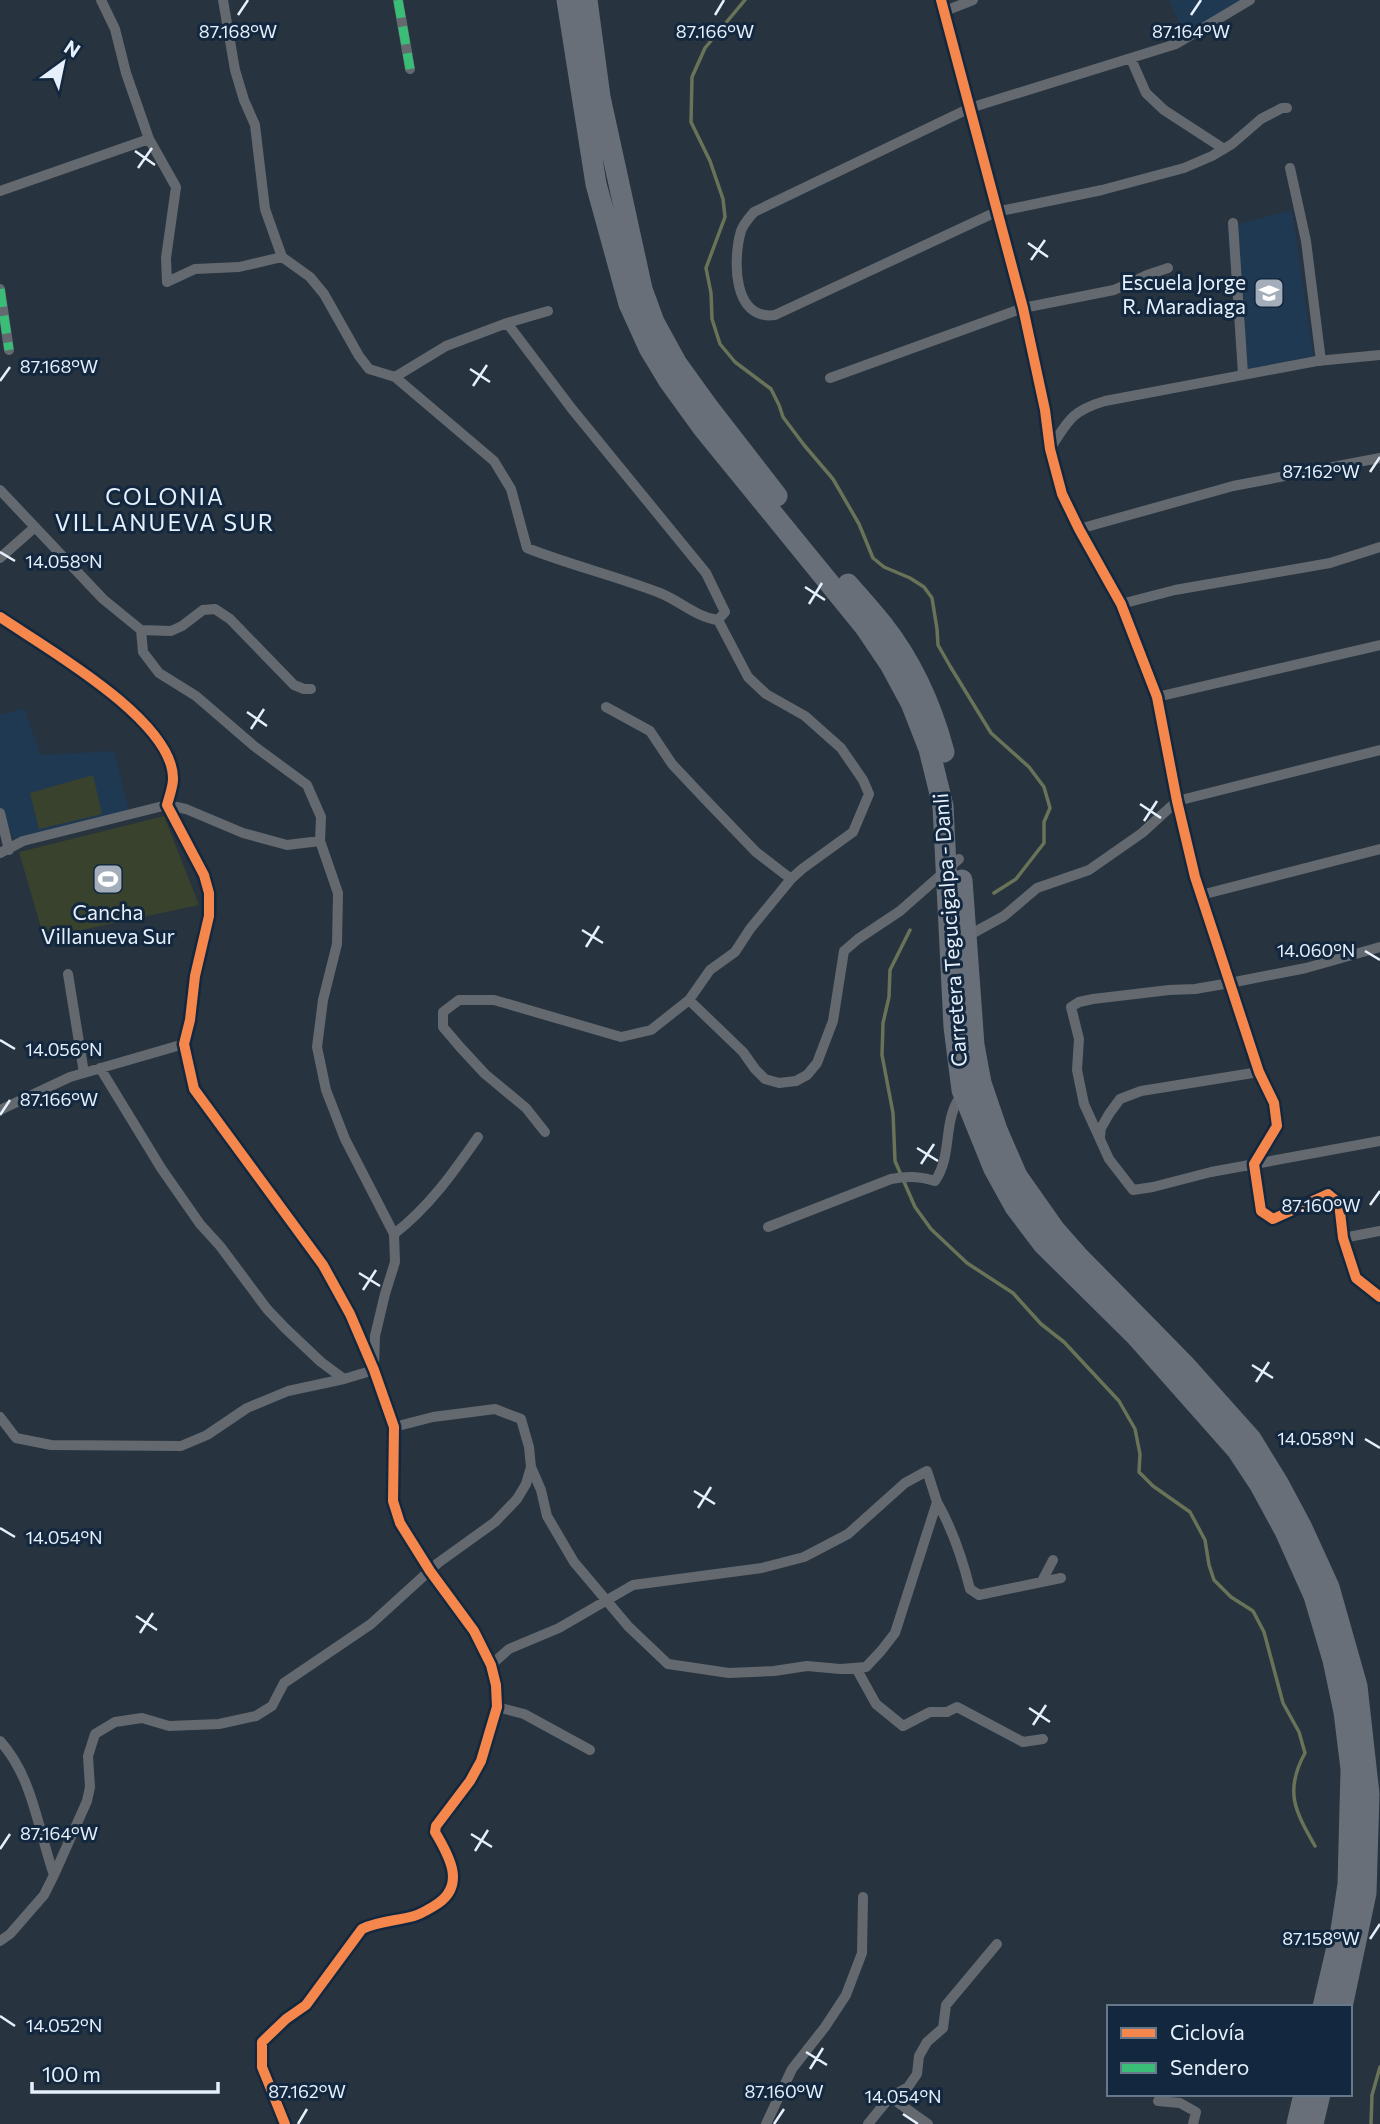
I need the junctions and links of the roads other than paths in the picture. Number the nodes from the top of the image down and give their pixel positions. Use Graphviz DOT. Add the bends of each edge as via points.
graph roads {
  1 [pos="101,0"];
  2 [pos="223,0"];
  3 [pos="398,0"];
  4 [pos="567,0"];
  5 [pos="587,0"];
  6 [pos="973,0"];
  7 [pos="1250,0"];
  8 [pos="943,6"];
  9 [pos="1131,59"];
  10 [pos="410,69"];
  11 [pos="970,108"];
  12 [pos="1287,108"];
  13 [pos="149,139"];
  14 [pos="1224,149"];
  15 [pos="1290,168"];
  16 [pos="0,191"];
  17 [pos="996,212"];
  18 [pos="1233,222"];
  19 [pos="282,257"];
  20 [pos="1168,268"];
  21 [pos="0,289"];
  22 [pos="1023,308"];
  23 [pos="548,311"];
  24 [pos="507,323"];
  25 [pos="9,350"];
  26 [pos="1380,355"];
  27 [pos="1321,361"];
  28 [pos="1242,374"];
  29 [pos="396,377"];
  30 [pos="830,378"];
  31 [pos="1050,449"];
  32 [pos="1380,458"];
  33 [pos="0,490"];
  34 [pos="35,527"];
  35 [pos="1079,529"];
  36 [pos="1380,547"];
  37 [pos="0,558"];
  38 [pos="1121,604"];
  39 [pos="0,617"];
  40 [pos="718,620"];
  41 [pos="141,630"];
  42 [pos="1380,645"];
  43 [pos="311,689"];
  44 [pos="1157,697"];
  45 [pos="606,707"];
  46 [pos="1380,750"];
  47 [pos="1177,801"];
  48 [pos="167,805"];
  49 [pos="0,813"];
  50 [pos="320,841"];
  51 [pos="1380,849"];
  52 [pos="5,851"];
  53 [pos="953,864"];
  54 [pos="791,879"];
  55 [pos="1201,894"];
  56 [pos="959,939"];
  57 [pos="1380,947"];
  58 [pos="68,974"];
  59 [pos="1230,983"];
  60 [pos="689,1000"];
  61 [pos="184,1044"];
  62 [pos="100,1068"];
  63 [pos="1259,1072"];
  64 [pos="84,1073"];
  65 [pos="963,1093"];
  66 [pos="0,1110"];
  67 [pos="545,1132"];
  68 [pos="478,1137"];
  69 [pos="1100,1137"];
  70 [pos="1380,1141"];
  71 [pos="1254,1164"];
  72 [pos="768,1227"];
  73 [pos="1380,1231"];
  74 [pos="394,1234"];
  75 [pos="1343,1237"];
  76 [pos="1380,1297"];
  77 [pos="374,1370"];
  78 [pos="344,1379"];
  79 [pos="0,1417"];
  80 [pos="394,1427"];
  81 [pos="531,1467"];
  82 [pos="937,1502"];
  83 [pos="1053,1560"];
  84 [pos="430,1570"];
  85 [pos="1060,1578"];
  86 [pos="1042,1581"];
  87 [pos="607,1601"];
  88 [pos="491,1665"];
  89 [pos="856,1668"];
  90 [pos="497,1707"];
  91 [pos="1043,1739"];
  92 [pos="0,1741"];
  93 [pos="590,1749"];
  94 [pos="54,1875"];
  95 [pos="863,1897"];
  96 [pos="0,1941"];
  97 [pos="997,1944"];
  98 [pos="1323,2005"];
  99 [pos="1342,2005"];
  100 [pos="1304,2096"];
  101 [pos="1320,2096"];
  102 [pos="890,2097"];
  103 [pos="1158,2101"];
  104 [pos="285,2124"];
  105 [pos="766,2124"];
  106 [pos="868,2124"];
  107 [pos="928,2124"];
  108 [pos="1194,2124"];
  109 [pos="1297,2124"];
  110 [pos="1313,2124"];
  1 -- 13 [label="street" via="115,29"];
  2 -- 19 [label="street" via="235,70 255,125 265,209"];
  3 -- 10 [label="street"];
  4 -- 53 [label="highway, Carretera Tegucigalpa - Danli" via="596,184 629,303 649,348 696,418 890,664 929,749"];
  5 -- 53 [label="highway, Carretera Tegucigalpa - Danli" via="616,177 654,322 708,407 885,627 906,661 925,696 946,759 958,816"];
  6 -- 8 [label="street"];
  7 -- 9 [label="street" via="1176,44"];
  8 -- 11 [label="street"];
  9 -- 11 [label="street"];
  9 -- 14 [label="street" via="1146,93"];
  11 -- 17 [label="street"];
  11 -- 17 [label="street" via="754,212 742,230 736,263 738,287 751,309 764,316 775,315"];
  12 -- 14 [label="street" via="1261,118"];
  13 -- 16 [label="street"];
  13 -- 19 [label="street" via="176,187 167,282 195,270 239,267"];
  14 -- 17 [label="street" via="1184,168"];
  15 -- 27 [label="street" via="1306,241"];
  17 -- 22 [label="street"];
  18 -- 28 [label="street"];
  19 -- 29 [label="street" via="310,277 324,294 369,369"];
  20 -- 22 [label="street" via="1114,290"];
  21 -- 25 [label="street"];
  22 -- 30 [label="street"];
  22 -- 31 [label="street"];
  23 -- 24 [label="street"];
  24 -- 29 [label="street" via="446,346"];
  24 -- 40 [label="street" via="706,573 725,612"];
  26 -- 27 [label="street"];
  27 -- 28 [label="street"];
  28 -- 31 [label="street" via="1084,407 1070,418"];
  29 -- 40 [label="street" via="494,461 511,489 527,548 612,575"];
  31 -- 35 [label="street" via="1062,494"];
  32 -- 35 [label="street" via="1233,486"];
  33 -- 34 [label="street"];
  34 -- 37 [label="street"];
  34 -- 41 [label="street" via="103,599"];
  35 -- 38 [label="street"];
  36 -- 38 [label="street" via="1330,564 1175,590"];
  38 -- 44 [label="street"];
  39 -- 48 [label="street" via="78,668 138,715 165,750 173,778"];
  40 -- 54 [label="street" via="748,677 841,748 869,794 853,832"];
  41 -- 43 [label="street" via="171,631 204,610 215,609 294,685"];
  41 -- 50 [label="street" via="143,652 159,673 307,785 321,817"];
  42 -- 44 [label="street"];
  44 -- 47 [label="street"];
  45 -- 54 [label="street" via="650,731 691,785 756,852"];
  46 -- 47 [label="street"];
  47 -- 55 [label="street"];
  47 -- 56 [label="street" via="1142,833 1089,870 1037,888 1004,916"];
  48 -- 50 [label="street" via="287,845"];
  48 -- 52 [label="street" via="23,841"];
  48 -- 61 [label="street" via="209,893 209,916"];
  49 -- 52 [label="street"];
  50 -- 74 [label="street" via="338,893 337,944 317,1047 326,1090 345,1139"];
  51 -- 55 [label="street"];
  53 -- 56 [label="highway, Carretera Tegucigalpa - Danli"];
  53 -- 60 [label="street" via="900,911 844,951 833,1021 817,1063 796,1081 765,1079"];
  54 -- 60 [label="street"];
  55 -- 59 [label="street"];
  56 -- 65 [label="highway, Carretera Tegucigalpa - Danli" via="954,1027"];
  56 -- 99 [label="highway, Carretera Tegucigalpa - Danli" via="981,1083 1017,1176 1077,1255 1251,1439 1279,1483 1329,1587 1357,1686 1368,1794 1366,1893"];
  57 -- 59 [label="street"];
  58 -- 64 [label="street"];
  59 -- 63 [label="street"];
  59 -- 69 [label="street" via="1093,999 1072,1007 1084,1104"];
  60 -- 67 [label="street" via="652,1030 621,1037 494,1000 459,1000 443,1012 443,1027 460,1047 526,1108"];
  61 -- 62 [label="street"];
  61 -- 77 [label="street" via="194,1089 323,1265"];
  62 -- 64 [label="street"];
  62 -- 78 [label="street" via="200,1224 267,1309"];
  63 -- 69 [label="street" via="1141,1091 1120,1099"];
  63 -- 71 [label="street" via="1274,1103 1277,1126"];
  64 -- 66 [label="street"];
  65 -- 72 [label="street" via="951,1111 944,1169 935,1181 915,1176 891,1179"];
  65 -- 98 [label="highway, Carretera Tegucigalpa - Danli" via="994,1169 1016,1207 1043,1244 1136,1336 1237,1450 1285,1531 1314,1596 1333,1660 1351,1769 1348,1884"];
  68 -- 74 [label="street" via="447,1182"];
  69 -- 71 [label="street" via="1109,1159 1133,1190"];
  70 -- 71 [label="street"];
  71 -- 75 [label="street" via="1261,1211 1273,1219 1328,1195 1339,1203"];
  73 -- 75 [label="street"];
  74 -- 77 [label="street" via="395,1262 375,1336"];
  75 -- 76 [label="street" via="1356,1278"];
  77 -- 78 [label="street"];
  77 -- 80 [label="street"];
  78 -- 79 [label="street" via="288,1391 247,1408 181,1446 51,1445 16,1438"];
  80 -- 81 [label="street" via="495,1409 522,1419"];
  80 -- 84 [label="street" via="393,1501 400,1523"];
  81 -- 84 [label="street" via="526,1484 506,1512"];
  81 -- 87 [label="street" via="547,1516 574,1562"];
  82 -- 86 [label="street" via="952,1529 974,1593"];
  82 -- 87 [label="street" via="927,1471 905,1483 848,1534 804,1556 762,1569 633,1585"];
  82 -- 89 [label="street" via="895,1633 866,1667"];
  83 -- 86 [label="street"];
  84 -- 88 [label="street" via="474,1631"];
  84 -- 94 [label="street" via="371,1624 284,1683 272,1706 256,1716 182,1726 142,1718 115,1722 95,1734 88,1756 88,1801"];
  85 -- 86 [label="street"];
  87 -- 88 [label="street" via="509,1649"];
  87 -- 89 [label="street" via="668,1664 729,1673 807,1666"];
  88 -- 90 [label="street"];
  89 -- 91 [label="street" via="876,1704 904,1727 930,1712 957,1707 1023,1742"];
  90 -- 93 [label="street" via="524,1714"];
  90 -- 104 [label="street" via="481,1761 436,1826 454,1872 444,1900 418,1916 362,1929 306,2005 262,2042 262,2067"];
  92 -- 94 [label="street" via="18,1768 36,1812"];
  94 -- 96 [label="street" via="44,1895"];
  95 -- 105 [label="street" via="862,1953 846,1995 792,2069"];
  97 -- 102 [label="street" via="946,2005 943,2028 927,2042 908,2087"];
  100 -- 109 [label="highway"];
  101 -- 110 [label="highway"];
  102 -- 106 [label="street"];
  102 -- 107 [label="street"];
  103 -- 108 [label="street" via="1180,2103 1196,2112"];
}
